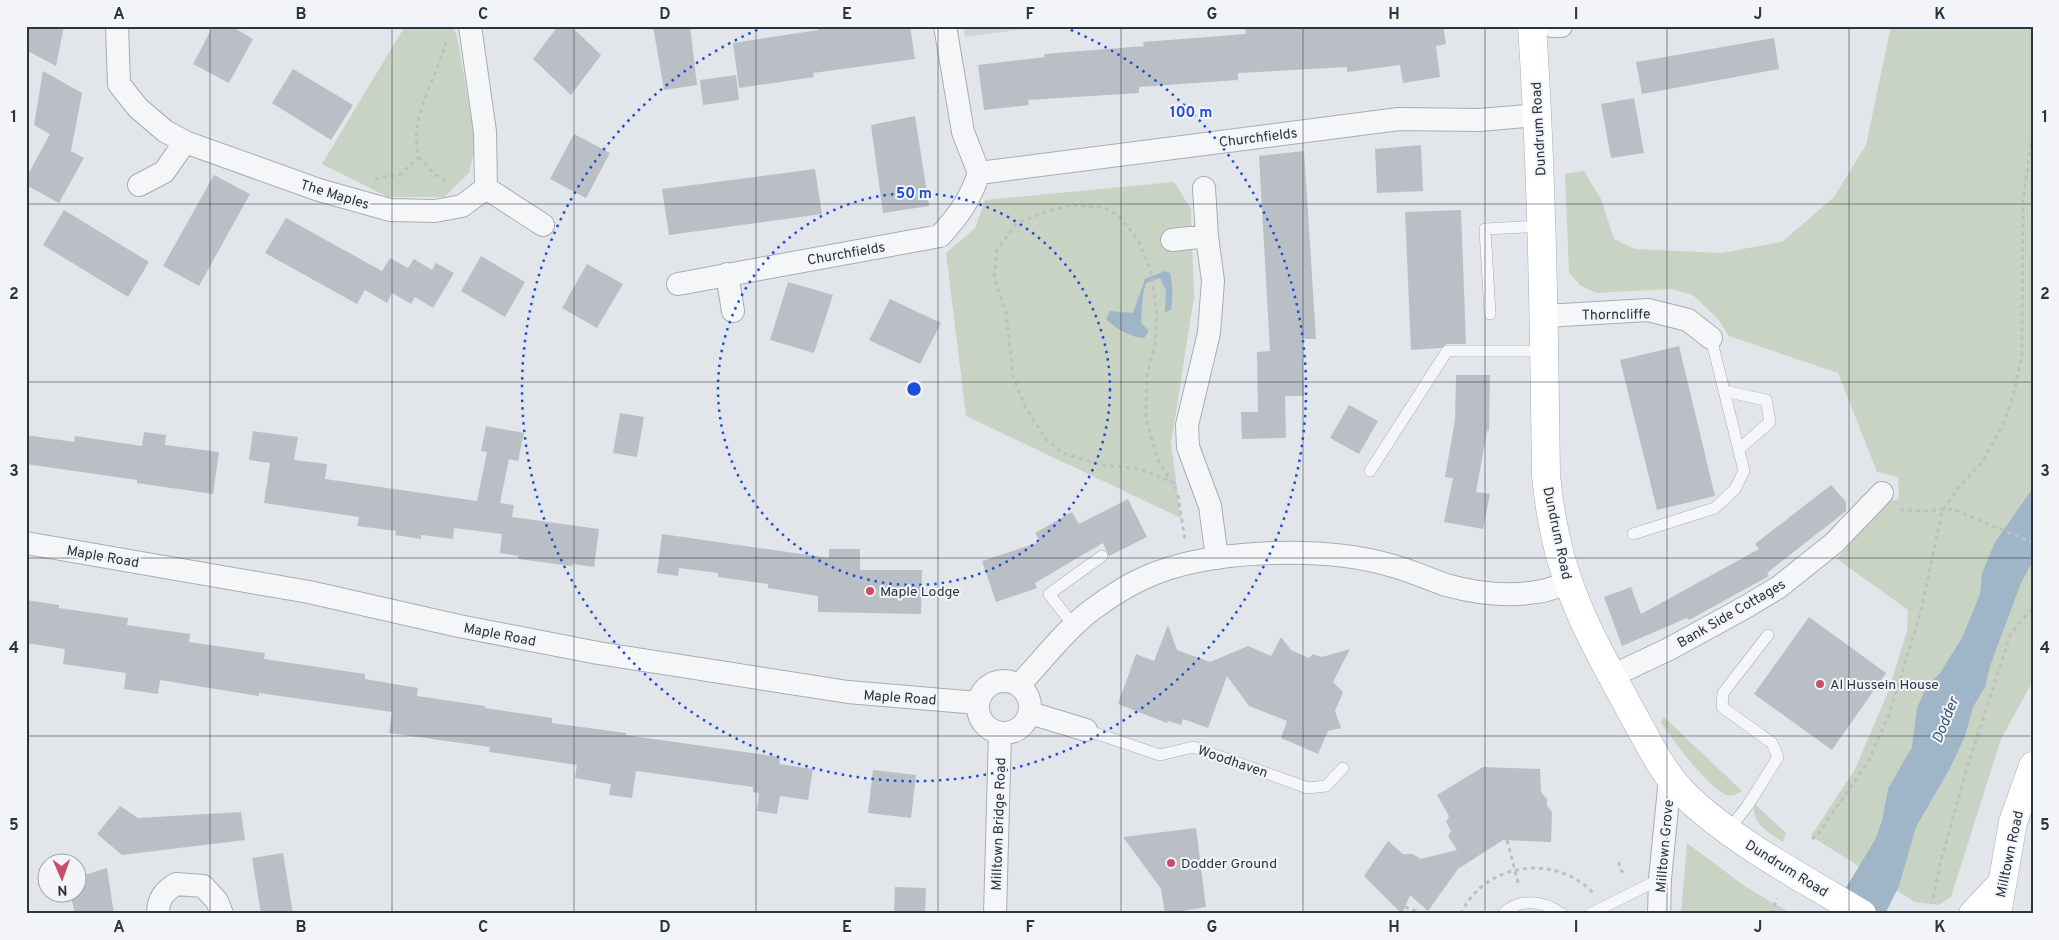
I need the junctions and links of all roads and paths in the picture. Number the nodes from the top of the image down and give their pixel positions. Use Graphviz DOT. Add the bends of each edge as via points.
graph roads {
  1 [pos="117,26"];
  2 [pos="470,26"];
  3 [pos="945,26"];
  4 [pos="1532,26"];
  5 [pos="1552,26"];
  6 [pos="1561,26"];
  7 [pos="447,38"];
  8 [pos="1538,115"];
  9 [pos="2033,128"];
  10 [pos="185,142"];
  11 [pos="419,158"];
  12 [pos="979,173"];
  13 [pos="370,180"];
  14 [pos="139,185"];
  15 [pos="486,188"];
  16 [pos="1204,188"];
  17 [pos="543,225"];
  18 [pos="1543,226"];
  19 [pos="1207,236"];
  20 [pos="1172,240"];
  21 [pos="727,274"];
  22 [pos="678,284"];
  23 [pos="1153,284"];
  24 [pos="733,311"];
  25 [pos="1490,314"];
  26 [pos="1544,316"];
  27 [pos="1711,338"];
  28 [pos="1545,351"];
  29 [pos="1724,391"];
  30 [pos="1738,449"];
  31 [pos="1370,471"];
  32 [pos="1204,486"];
  33 [pos="1882,493"];
  34 [pos="1942,511"];
  35 [pos="1633,534"];
  36 [pos="26,543"];
  37 [pos="2033,543"];
  38 [pos="1102,556"];
  39 [pos="1217,558"];
  40 [pos="1569,583"];
  41 [pos="2033,607"];
  42 [pos="1074,626"];
  43 [pos="1768,636"];
  44 [pos="1612,676"];
  45 [pos="1019,685"];
  46 [pos="978,703"];
  47 [pos="1030,713"];
  48 [pos="1086,730"];
  49 [pos="1000,733"];
  50 [pos="2033,766"];
  51 [pos="1343,768"];
  52 [pos="1670,778"];
  53 [pos="1501,817"];
  54 [pos="1728,831"];
  55 [pos="1812,839"];
  56 [pos="1515,870"];
  57 [pos="1660,879"];
  58 [pos="2002,883"];
  59 [pos="1777,898"];
  60 [pos="1933,898"];
  61 [pos="1523,904"];
  62 [pos="1604,906"];
  63 [pos="1404,907"];
  64 [pos="158,914"];
  65 [pos="222,914"];
  66 [pos="995,914"];
  67 [pos="1425,914"];
  68 [pos="1461,914"];
  69 [pos="1503,914"];
  70 [pos="1562,914"];
  71 [pos="1590,914"];
  72 [pos="1659,914"];
  73 [pos="1772,914"];
  74 [pos="1862,914"];
  75 [pos="1974,914"];
  76 [pos="1997,914"];
  1 -- 10 [label="street, The Maples" via="119,84 138,108 165,131"];
  2 -- 15 [label="street" via="486,132"];
  3 -- 12 [label="street" via="963,132"];
  4 -- 8 [label="main road, Dundrum Road"];
  5 -- 6 [label="street"];
  7 -- 11 [label="path" via="420,114"];
  8 -- 12 [label="street, Churchfields" via="1479,120 1399,119"];
  8 -- 18 [label="main road, Dundrum Road"];
  9 -- 34 [label="path" via="2023,200 2022,354 2014,393 2003,425 1983,461"];
  10 -- 14 [label="street" via="164,172"];
  10 -- 15 [label="street, The Maples" via="319,190 390,210 435,212 462,206"];
  11 -- 13 [label="path" via="401,174"];
  11 -- 15 [label="path" via="449,184"];
  12 -- 21 [label="street, Churchfields" via="961,213 940,236"];
  15 -- 17 [label="street"];
  16 -- 19 [label="street"];
  18 -- 25 [label="lane" via="1485,229"];
  18 -- 26 [label="main road, Dundrum Road"];
  19 -- 20 [label="street"];
  19 -- 32 [label="street" via="1213,281 1209,333 1187,425 1188,447"];
  21 -- 22 [label="street, Churchfields"];
  21 -- 24 [label="street"];
  23 -- 32 [label="path" via="1138,240 1118,216 1103,207 1071,205 1016,222 997,250 994,278 1006,312 1013,378 1026,408 1045,438 1062,453 1103,465 1140,469 1193,488"];
  26 -- 27 [label="street, Thorncliffe" via="1648,310 1688,320"];
  26 -- 28 [label="main road, Dundrum Road"];
  27 -- 29 [label="lane"];
  28 -- 31 [label="lane" via="1447,351"];
  28 -- 40 [label="main road, Dundrum Road" via="1546,475 1549,503"];
  29 -- 30 [label="lane"];
  29 -- 30 [label="lane" via="1766,400 1770,422"];
  30 -- 35 [label="lane" via="1744,471 1736,489 1715,508"];
  32 -- 39 [label="street"];
  33 -- 44 [label="street, Bank Side Cottages" via="1834,543 1779,587"];
  34 -- 37 [label="path" via="1953,509"];
  34 -- 55 [label="path" via="1921,611 1890,712 1868,762"];
  36 -- 46 [label="street, Maple Road" via="309,592 598,653 854,693"];
  38 -- 42 [label="lane" via="1049,594"];
  39 -- 40 [label="street" via="1301,552 1342,556 1384,563 1476,592 1536,592"];
  39 -- 42 [label="street" via="1144,577 1092,610"];
  40 -- 44 [label="main road, Dundrum Road"];
  41 -- 60 [label="path" via="2011,633 1966,771"];
  42 -- 45 [label="street"];
  43 -- 54 [label="lane" via="1722,693 1722,707 1772,743 1778,757"];
  44 -- 52 [label="main road, Dundrum Road"];
  45 -- 46 [label="street" via="1002,680 994,682 981,694"];
  45 -- 47 [label="street" via="1029,697"];
  46 -- 49 [label="street" via="978,711 986,726"];
  47 -- 48 [label="street, Woodhaven"];
  47 -- 49 [label="street" via="1023,726 1008,734"];
  48 -- 51 [label="lane, Woodhaven" via="1160,755 1193,747 1308,788 1326,786"];
  49 -- 66 [label="street, Milltown Bridge Road"];
  50 -- 58 [label="main road, Milltown Road" via="2013,822"];
  52 -- 54 [label="main road, Dundrum Road" via="1687,797"];
  52 -- 57 [label="street, Milltown Grove"];
  53 -- 56 [label="path"];
  54 -- 74 [label="main road, Dundrum Road"];
  56 -- 61 [label="path"];
  56 -- 62 [label="path" via="1534,866 1560,871 1584,884"];
  56 -- 68 [label="path" via="1483,884 1465,904"];
  57 -- 62 [label="lane"];
  57 -- 72 [label="street, Milltown Grove"];
  58 -- 75 [label="main road"];
  58 -- 76 [label="main road, Milltown Road"];
  59 -- 73 [label="path"];
  61 -- 69 [label="lane"];
  61 -- 70 [label="lane" via="1548,905"];
  62 -- 71 [label="lane"];
  63 -- 67 [label="path"];
  64 -- 65 [label="street" via="159,900 176,884 203,886 217,901"];
}
